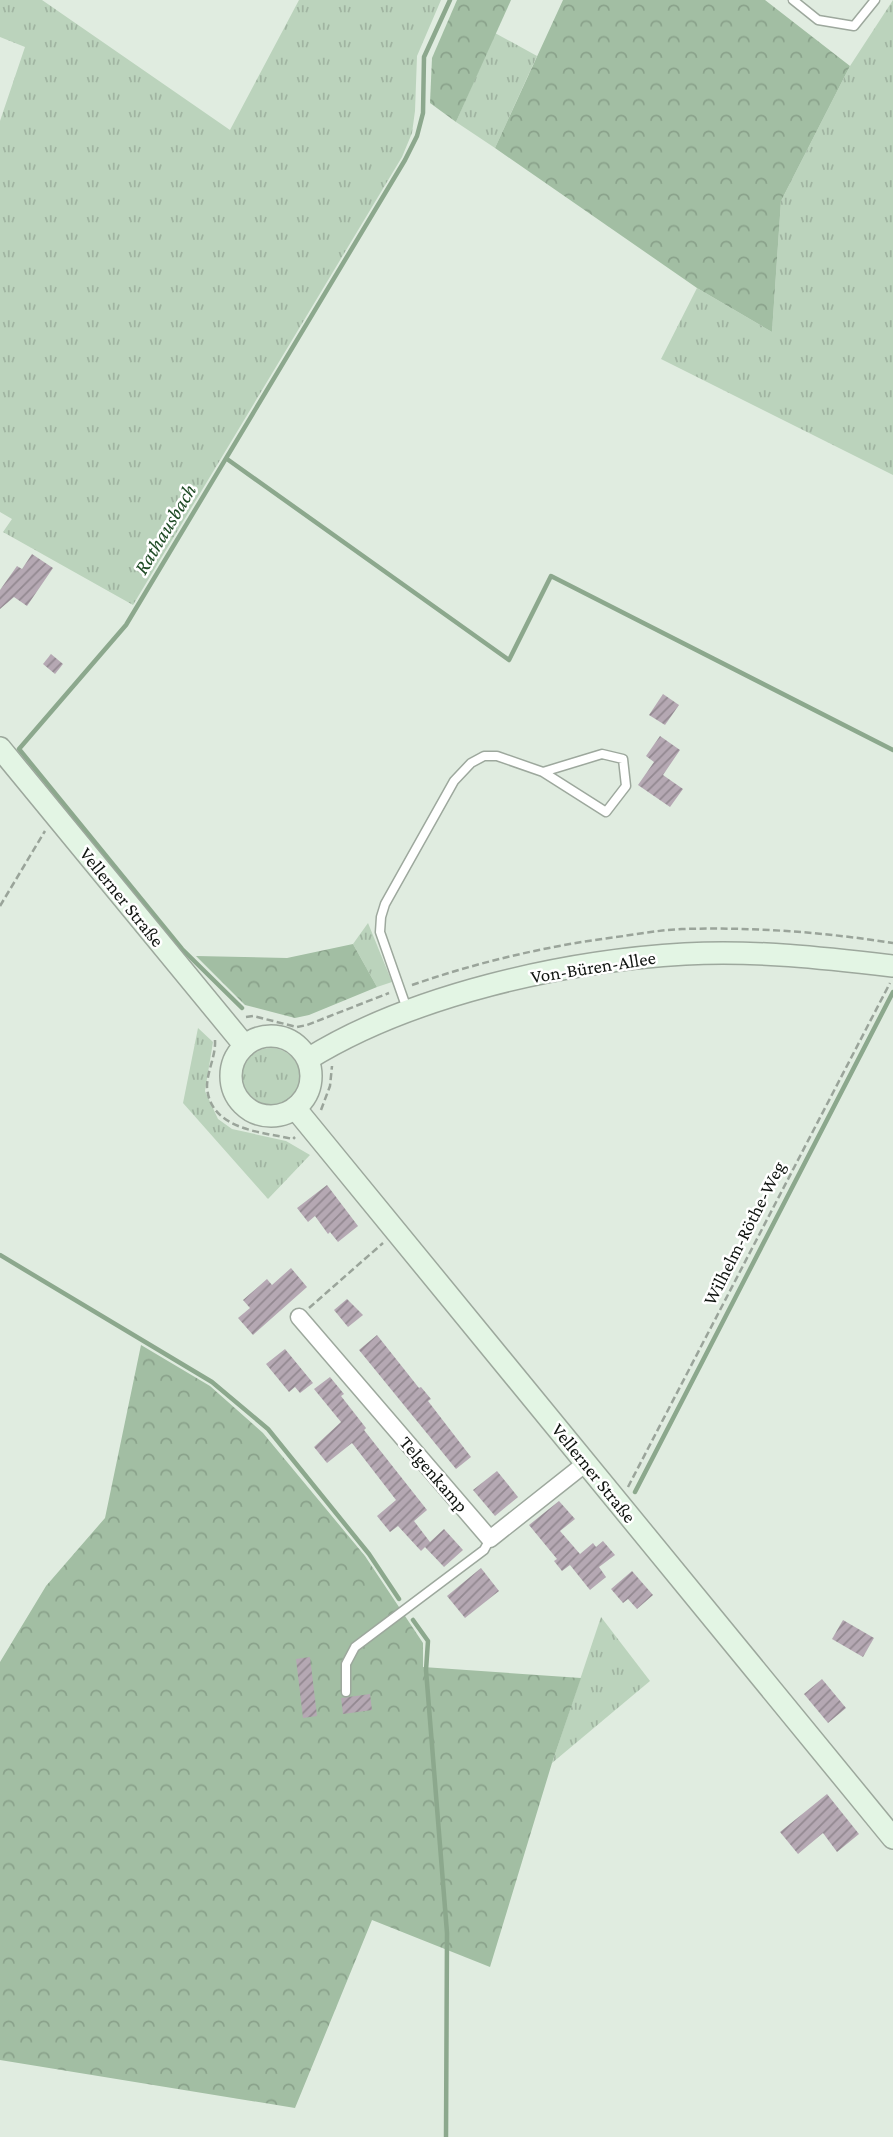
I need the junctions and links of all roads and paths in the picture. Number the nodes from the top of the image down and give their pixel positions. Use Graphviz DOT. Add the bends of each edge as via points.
graph roads {
  1 [pos="793,0"];
  2 [pos="874,0"];
  3 [pos="0,748"];
  4 [pos="543,772"];
  5 [pos="58,818"];
  6 [pos="0,906"];
  7 [pos="893,966"];
  8 [pos="893,977"];
  9 [pos="408,1012"];
  10 [pos="243,1018"];
  11 [pos="307,1026"];
  12 [pos="216,1041"];
  13 [pos="245,1046"];
  14 [pos="316,1054"];
  15 [pos="295,1108"];
  16 [pos="309,1125"];
  17 [pos="397,1231"];
  18 [pos="299,1317"];
  19 [pos="586,1463"];
  20 [pos="616,1499"];
  21 [pos="490,1539"];
  22 [pos="346,1692"];
  23 [pos="893,1838"];
  1 -- 2 [label="lane" via="818,20 854,26"];
  3 -- 5 [label="main road, Vellerner Straße"];
  4 -- 4 [label="lane" via="602,754 623,759 626,786 606,812"];
  4 -- 9 [label="lane" via="497,755 484,756 454,781 381,917 380,932"];
  5 -- 6 [label="path" via="45,830"];
  5 -- 13 [label="main road, Vellerner Straße"];
  7 -- 9 [label="main road, Von-Büren-Allee" via="755,953 685,954 606,962 524,978"];
  8 -- 20 [label="path, Wilhelm-Röthe-Weg" via="627,1489"];
  9 -- 14 [label="main road, Von-Büren-Allee"];
  10 -- 11 [label="path"];
  12 -- 16 [label="path" via="207,1090 220,1115 232,1125 293,1139"];
  13 -- 14 [label="main road" via="255,1039 279,1036"];
  13 -- 15 [label="main road" via="232,1069 236,1095 256,1113 270,1116"];
  14 -- 15 [label="main road" via="310,1085"];
  14 -- 16 [label="path" via="332,1062 330,1086 320,1114"];
  15 -- 16 [label="main road, Vellerner Straße"];
  16 -- 17 [label="main road, Vellerner Straße"];
  17 -- 18 [label="path"];
  17 -- 19 [label="main road, Vellerner Straße"];
  18 -- 21 [label="street, Telgenkamp"];
  19 -- 20 [label="main road, Vellerner Straße"];
  19 -- 21 [label="street"];
  20 -- 23 [label="main road, Vellerner Straße"];
  21 -- 22 [label="lane" via="484,1550 355,1647 346,1664"];
}
